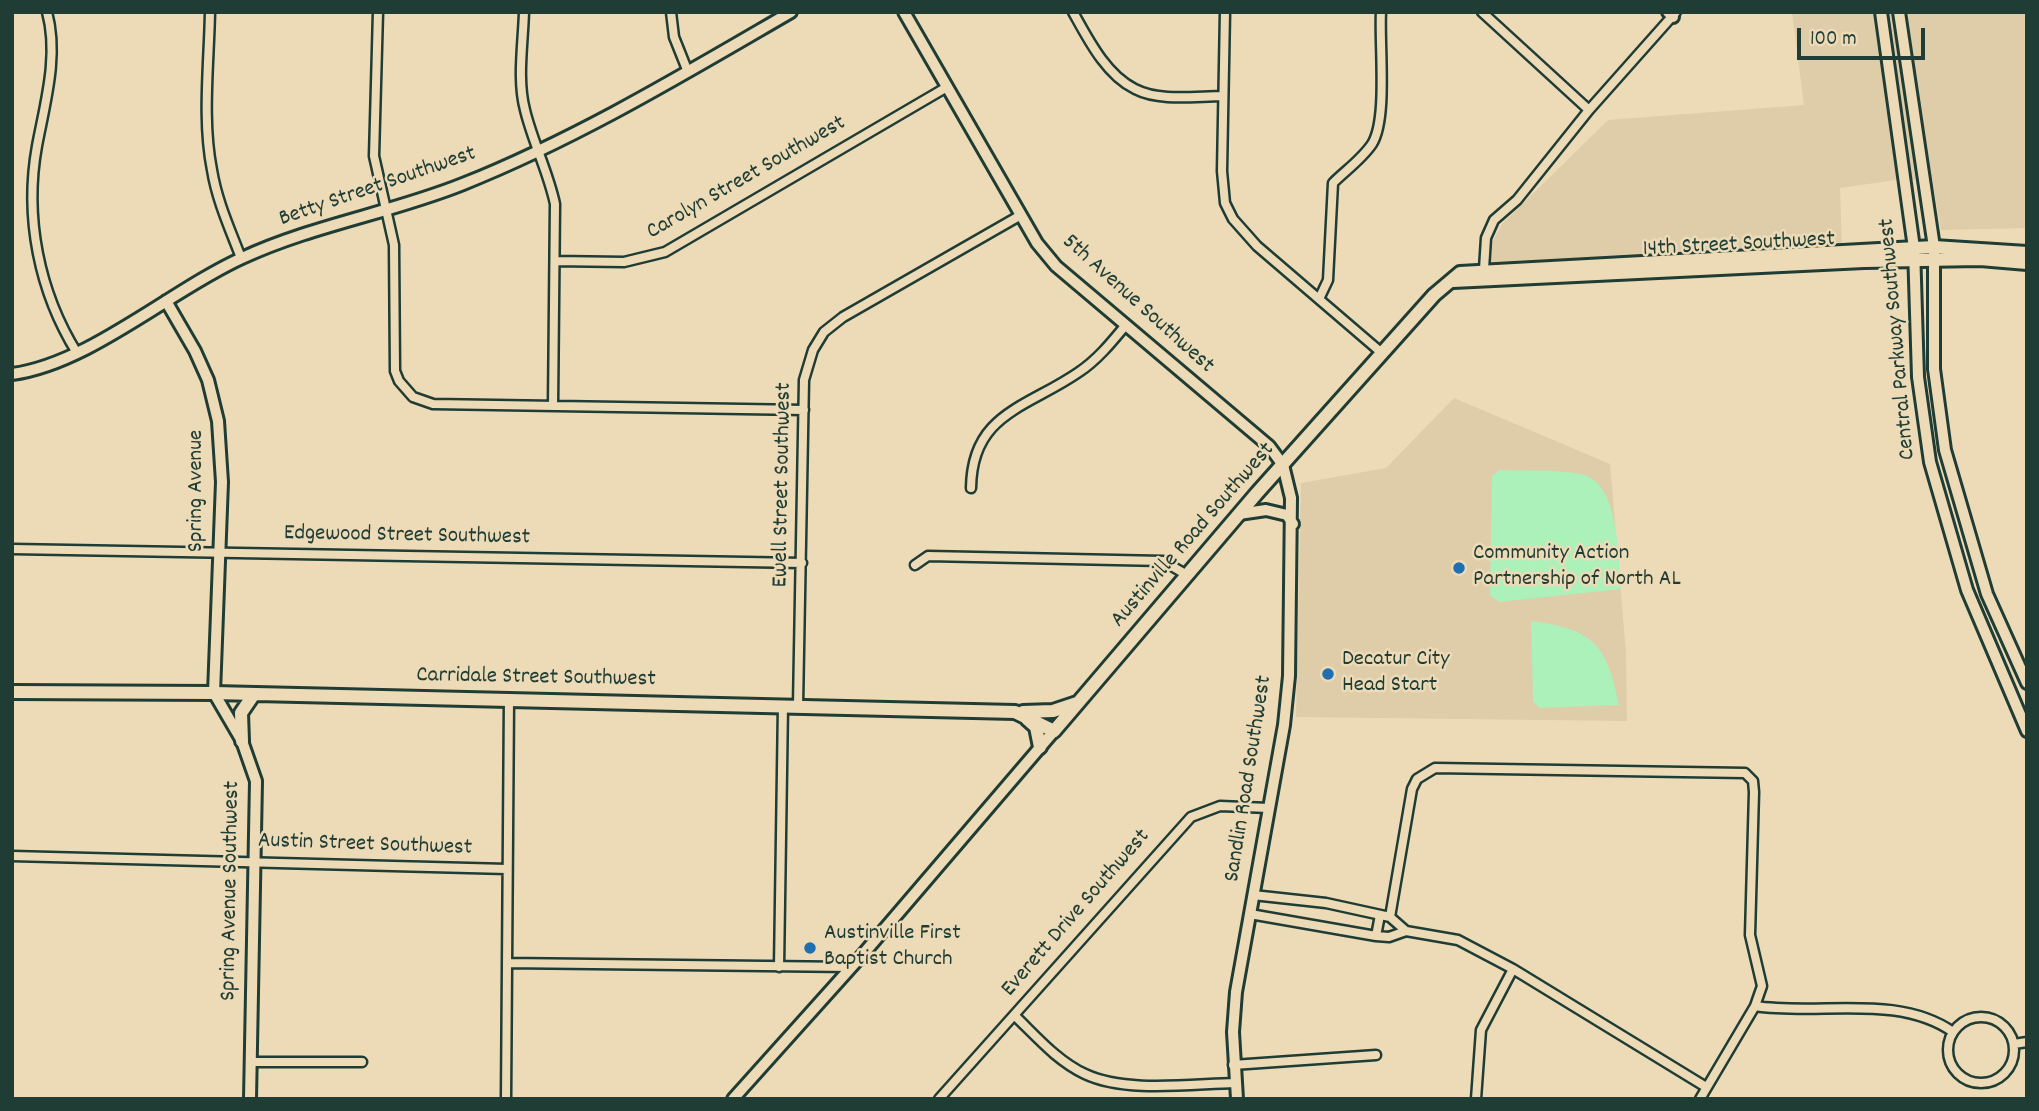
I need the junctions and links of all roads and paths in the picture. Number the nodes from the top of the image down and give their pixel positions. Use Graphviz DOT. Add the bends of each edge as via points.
graph roads {
  1 [pos="47,12"];
  2 [pos="210,12"];
  3 [pos="378,12"];
  4 [pos="524,12"];
  5 [pos="671,12"];
  6 [pos="791,12"];
  7 [pos="904,12"];
  8 [pos="1073,12"];
  9 [pos="1225,12"];
  10 [pos="1381,12"];
  11 [pos="1482,12"];
  12 [pos="1881,12"];
  13 [pos="1899,12"];
  14 [pos="1672,14"];
  15 [pos="688,72"];
  16 [pos="947,87"];
  17 [pos="1223,96"];
  18 [pos="1589,110"];
  19 [pos="538,150"];
  20 [pos="386,210"];
  21 [pos="1021,215"];
  22 [pos="1934,253"];
  23 [pos="2027,253"];
  24 [pos="1914,254"];
  25 [pos="242,258"];
  26 [pos="555,261"];
  27 [pos="2027,264"];
  28 [pos="1484,270"];
  29 [pos="1453,281"];
  30 [pos="1319,299"];
  31 [pos="166,301"];
  32 [pos="1125,326"];
  33 [pos="78,353"];
  34 [pos="1383,354"];
  35 [pos="12,374"];
  36 [pos="553,406"];
  37 [pos="804,411"];
  38 [pos="1283,465"];
  39 [pos="971,488"];
  40 [pos="1239,514"];
  41 [pos="1293,524"];
  42 [pos="12,549"];
  43 [pos="219,553"];
  44 [pos="802,563"];
  45 [pos="915,565"];
  46 [pos="1187,575"];
  47 [pos="2027,684"];
  48 [pos="12,692"];
  49 [pos="214,693"];
  50 [pos="254,694"];
  51 [pos="509,699"];
  52 [pos="1077,702"];
  53 [pos="783,705"];
  54 [pos="798,705"];
  55 [pos="1015,712"];
  56 [pos="1054,731"];
  57 [pos="2027,731"];
  58 [pos="242,741"];
  59 [pos="1040,747"];
  60 [pos="1269,808"];
  61 [pos="12,856"];
  62 [pos="254,862"];
  63 [pos="507,869"];
  64 [pos="1253,895"];
  65 [pos="1250,914"];
  66 [pos="1380,915"];
  67 [pos="1390,917"];
  68 [pos="1406,931"];
  69 [pos="1376,936"];
  70 [pos="507,963"];
  71 [pos="779,967"];
  72 [pos="851,967"];
  73 [pos="1513,969"];
  74 [pos="1755,1006"];
  75 [pos="1014,1015"];
  76 [pos="1953,1032"];
  77 [pos="2027,1042"];
  78 [pos="2014,1044"];
  79 [pos="1376,1055"];
  80 [pos="250,1062"];
  81 [pos="362,1062"];
  82 [pos="1233,1065"];
  83 [pos="1235,1083"];
  84 [pos="1706,1087"];
  85 [pos="250,1099"];
  86 [pos="506,1099"];
  87 [pos="733,1099"];
  88 [pos="939,1099"];
  89 [pos="1237,1099"];
  90 [pos="1476,1099"];
  91 [pos="1700,1099"];
  1 -- 33 [label="street" via="50,66 33,168 33,210 44,281 58,320"];
  2 -- 25 [label="street" via="211,168"];
  3 -- 20 [label="street" via="374,156"];
  4 -- 19 [label="street" via="523,98"];
  5 -- 15 [label="street" via="674,37"];
  6 -- 15 [label="street, Betty Street Southwest"];
  7 -- 16 [label="street, 5th Avenue Southwest"];
  8 -- 17 [label="street" via="1099,57 1134,89 1163,96"];
  9 -- 17 [label="street"];
  10 -- 30 [label="street" via="1380,106 1375,137 1332,183 1328,280"];
  11 -- 18 [label="street"];
  12 -- 24 [label="street, Central Parkway Southwest"];
  13 -- 22 [label="street, Central Parkway Southwest"];
  14 -- 18 [label="street"];
  15 -- 19 [label="street, Betty Street Southwest"];
  16 -- 21 [label="street, 5th Avenue Southwest"];
  16 -- 26 [label="street, Carolyn Street Southwest" via="665,252 624,262"];
  17 -- 30 [label="street" via="1225,203 1257,246"];
  18 -- 28 [label="street" via="1517,200 1494,220 1486,238"];
  19 -- 20 [label="street, Betty Street Southwest" via="442,192"];
  19 -- 26 [label="street" via="555,204"];
  20 -- 25 [label="street, Betty Street Southwest"];
  20 -- 36 [label="street" via="395,256 395,371 399,381 413,397 433,404"];
  21 -- 32 [label="street, 5th Avenue Southwest" via="1056,266"];
  21 -- 37 [label="street, Ewell Street Southwest" via="863,304 824,332 806,369"];
  22 -- 23 [label="main road, 14th Street Southwest"];
  22 -- 24 [label="main road, 14th Street Southwest"];
  22 -- 27 [label="main road, 14th Street Southwest"];
  22 -- 47 [label="street, Central Parkway Southwest" via="1934,369 1945,450 1987,594"];
  24 -- 28 [label="main road, 14th Street Southwest"];
  24 -- 29 [label="main road, 14th Street Southwest"];
  24 -- 57 [label="street, Central Parkway Southwest" via="1918,377 1930,462 1967,590"];
  25 -- 31 [label="street, Betty Street Southwest"];
  26 -- 36 [label="street"];
  28 -- 29 [label="main road, Austinville Road Southwest" via="1460,273"];
  29 -- 34 [label="main road, Austinville Road Southwest" via="1434,295"];
  30 -- 34 [label="street"];
  31 -- 33 [label="street, Betty Street Southwest"];
  31 -- 43 [label="street, Spring Avenue" via="208,380 218,421 222,472"];
  32 -- 38 [label="street, 5th Avenue Southwest" via="1269,446"];
  32 -- 39 [label="street" via="1094,361 989,429 973,456"];
  33 -- 35 [label="street, Betty Street Southwest"];
  34 -- 38 [label="main road, Austinville Road Southwest"];
  36 -- 37 [label="street"];
  37 -- 44 [label="street, Ewell Street Southwest"];
  38 -- 40 [label="main road, Austinville Road Southwest"];
  38 -- 41 [label="street, Sandlin Road Southwest"];
  40 -- 41 [label="street" via="1275,512 1287,515"];
  40 -- 46 [label="main road, Austinville Road Southwest"];
  41 -- 60 [label="street, Sandlin Road Southwest" via="1287,707"];
  42 -- 43 [label="street, Edgewood Street Southwest"];
  43 -- 44 [label="street, Edgewood Street Southwest"];
  43 -- 49 [label="street, Spring Avenue"];
  44 -- 54 [label="street, Ewell Street Southwest"];
  45 -- 46 [label="street" via="928,556 1163,561"];
  46 -- 52 [label="main road, Austinville Road Southwest"];
  48 -- 49 [label="main road, Carridale Street Southwest"];
  49 -- 50 [label="main road, Carridale Street Southwest"];
  49 -- 58 [label="street, Spring Avenue Southwest"];
  50 -- 51 [label="main road, Carridale Street Southwest"];
  50 -- 58 [label="main road" via="241,713"];
  51 -- 53 [label="main road, Carridale Street Southwest"];
  51 -- 63 [label="street"];
  52 -- 55 [label="main road" via="1053,711"];
  52 -- 56 [label="main road, Austinville Road Southwest"];
  53 -- 54 [label="main road, Carridale Street Southwest"];
  53 -- 71 [label="street"];
  54 -- 55 [label="main road, Carridale Street Southwest"];
  55 -- 56 [label="main road, Carridale Street Southwest"];
  55 -- 59 [label="main road" via="1036,727"];
  56 -- 59 [label="street, Austinville Road Southwest"];
  58 -- 62 [label="street, Spring Avenue Southwest" via="256,781"];
  59 -- 72 [label="street, Austinville Road Southwest"];
  60 -- 64 [label="street, Sandlin Road Southwest"];
  60 -- 75 [label="street, Everett Drive Southwest" via="1220,806 1191,817"];
  61 -- 62 [label="street, Austin Street Southwest"];
  62 -- 63 [label="street, Austin Street Southwest"];
  62 -- 80 [label="street, Spring Avenue Southwest"];
  63 -- 70 [label="street"];
  64 -- 65 [label="street, Sandlin Road Southwest"];
  64 -- 66 [label="street"];
  65 -- 69 [label="street"];
  65 -- 82 [label="street, Sandlin Road Southwest" via="1236,992"];
  66 -- 67 [label="street"];
  66 -- 69 [label="street"];
  67 -- 68 [label="street"];
  67 -- 74 [label="street" via="1412,789 1417,779 1435,768 1745,773 1753,781 1754,792 1750,935 1762,986"];
  68 -- 69 [label="street"];
  68 -- 73 [label="street" via="1458,940"];
  70 -- 71 [label="street"];
  70 -- 86 [label="street"];
  71 -- 72 [label="street"];
  72 -- 87 [label="street, Austinville Road Southwest"];
  73 -- 84 [label="street"];
  73 -- 90 [label="street" via="1481,1030"];
  74 -- 76 [label="street" via="1901,1010 1927,1017"];
  74 -- 84 [label="street"];
  75 -- 83 [label="street" via="1067,1063 1105,1081"];
  75 -- 88 [label="street, Everett Drive Southwest"];
  76 -- 78 [label="street" via="1968,1019 1988,1017 2006,1027"];
  76 -- 78 [label="street" via="1948,1054 1952,1065 1959,1074 1980,1083 2002,1076 2010,1067"];
  77 -- 78 [label="street"];
  79 -- 82 [label="street"];
  80 -- 81 [label="street"];
  80 -- 85 [label="street, Spring Avenue Southwest"];
  82 -- 83 [label="street, Sandlin Road Southwest"];
  83 -- 89 [label="street, Sandlin Road Southwest"];
  84 -- 91 [label="street"];
}
